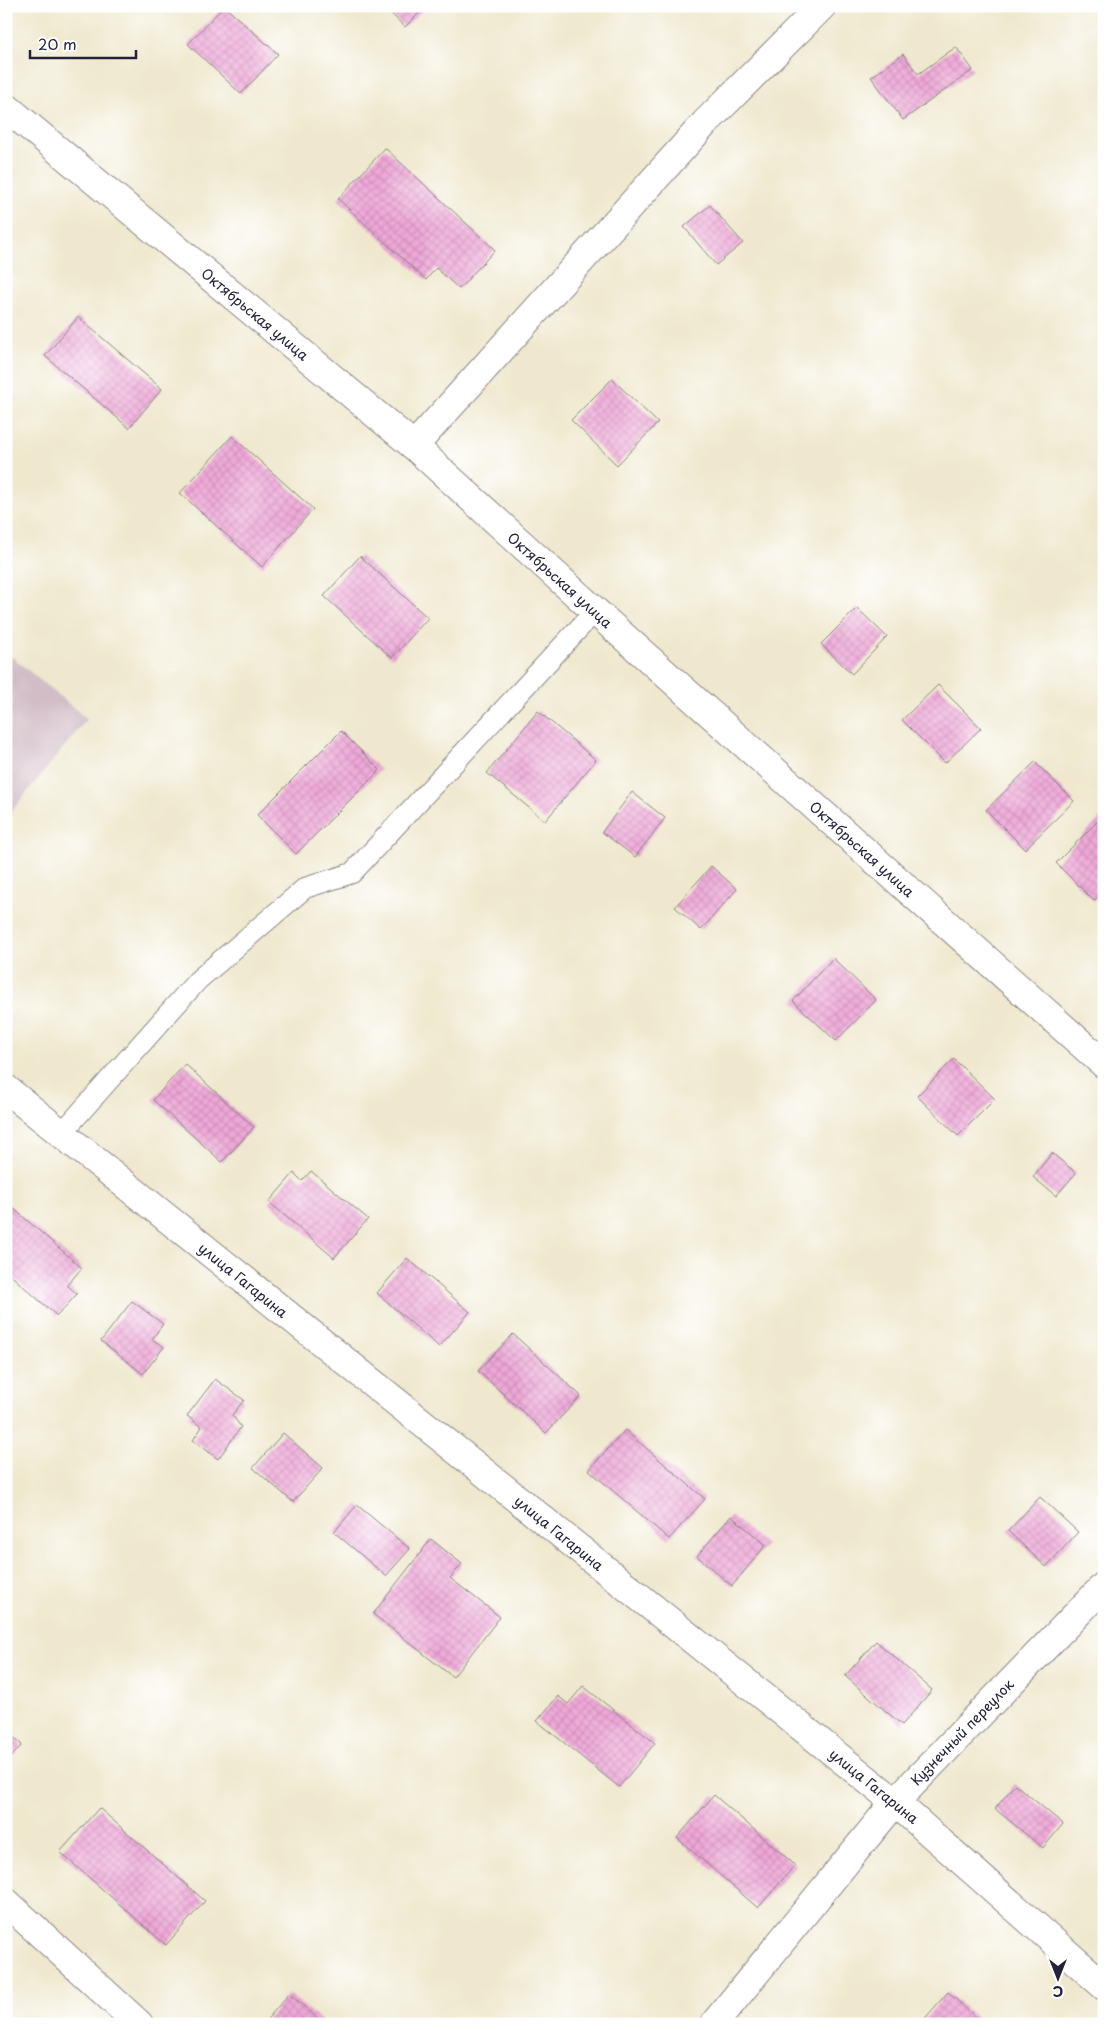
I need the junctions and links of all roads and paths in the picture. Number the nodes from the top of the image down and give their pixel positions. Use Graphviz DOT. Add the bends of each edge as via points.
graph roads {
  1 [pos="822,6"];
  2 [pos="6,107"];
  3 [pos="414,446"];
  4 [pos="595,611"];
  5 [pos="1104,1064"];
  6 [pos="6,1089"];
  7 [pos="61,1134"];
  8 [pos="1104,1586"];
  9 [pos="895,1802"];
  10 [pos="6,1902"];
  11 [pos="1104,1986"];
  12 [pos="138,2024"];
  13 [pos="714,2024"];
  1 -- 3 [label="street" via="705,123"];
  2 -- 3 [label="street, Октябрьская улица"];
  3 -- 4 [label="street, Октябрьская улица"];
  4 -- 5 [label="street, Октябрьская улица"];
  4 -- 7 [label="lane" via="352,873 305,888 198,980"];
  6 -- 7 [label="street, улица Гагарина"];
  7 -- 9 [label="street, улица Гагарина"];
  8 -- 9 [label="street, Кузнечный переулок"];
  9 -- 11 [label="street, улица Гагарина"];
  9 -- 13 [label="street, Кузнечный переулок"];
  10 -- 12 [label="street"];
}
